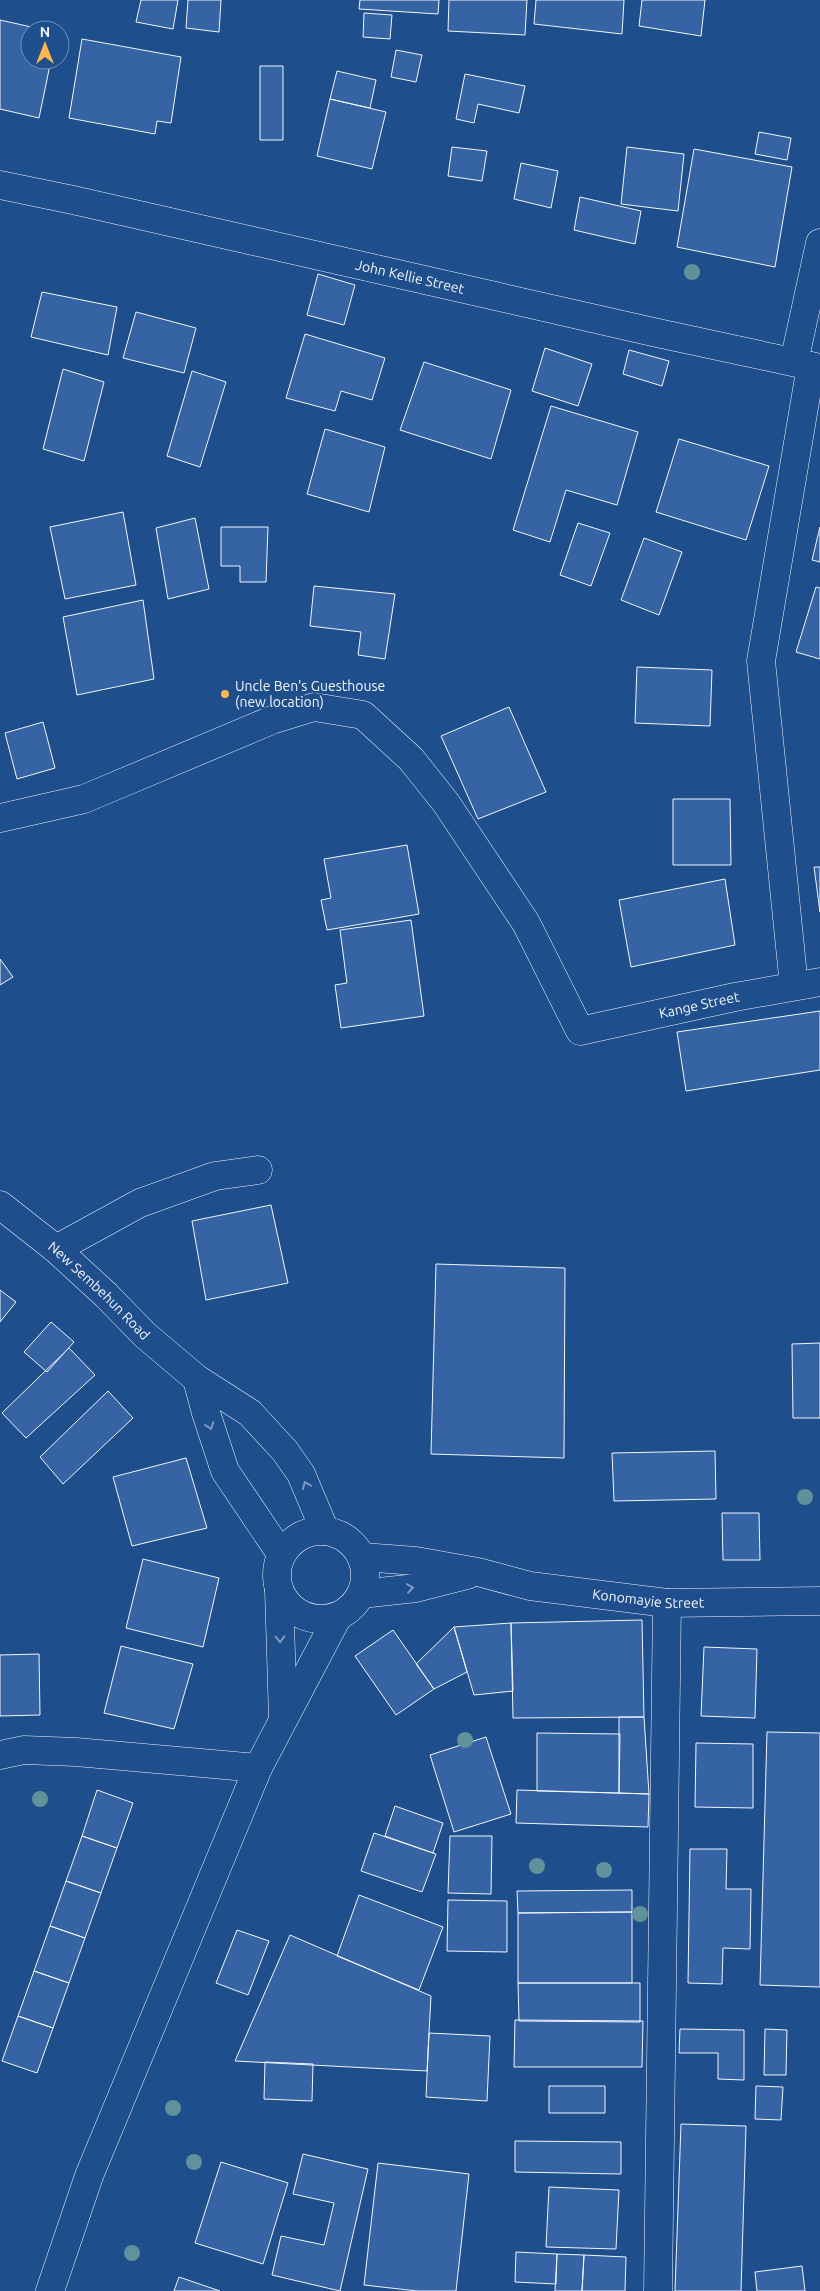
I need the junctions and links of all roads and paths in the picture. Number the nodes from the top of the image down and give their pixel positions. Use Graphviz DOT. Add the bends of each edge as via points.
graph roads {
  1 [pos="0,185"];
  2 [pos="820,243"];
  3 [pos="809,365"];
  4 [pos="0,818"];
  5 [pos="807,984"];
  6 [pos="258,1170"];
  7 [pos="0,1205"];
  8 [pos="56,1249"];
  9 [pos="197,1379"];
  10 [pos="324,1530"];
  11 [pos="281,1554"];
  12 [pos="362,1557"];
  13 [pos="478,1572"];
  14 [pos="279,1590"];
  15 [pos="361,1594"];
  16 [pos="820,1601"];
  17 [pos="667,1603"];
  18 [pos="338,1616"];
  19 [pos="283,1720"];
  20 [pos="0,1755"];
  21 [pos="258,1768"];
  22 [pos="50,2291"];
  23 [pos="658,2291"];
  1 -- 3 [label="street, John Kellie Street"];
  2 -- 3 [label="street"];
  3 -- 5 [label="street" via="762,661"];
  4 -- 5 [label="street, Kange Street" via="84,799 272,720 314,707 363,715 411,759 461,825 526,923 580,1031"];
  6 -- 8 [label="street" via="215,1176 140,1203"];
  7 -- 8 [label="street, New Sembehun Road"];
  8 -- 9 [label="street, New Sembehun Road" via="145,1335"];
  10 -- 9 [label="street, New Sembehun Road, one-way" via="301,1474 285,1451 250,1413"];
  9 -- 11 [label="street, one-way" via="225,1472"];
  10 -- 11 [label="street" via="307,1533 292,1541"];
  10 -- 12 [label="street" via="340,1535"];
  11 -- 14 [label="street" via="276,1572"];
  12 -- 13 [label="street, Konomayie Street"];
  12 -- 15 [label="street" via="366,1582"];
  15 -- 13 [label="street, Konomayie Street, one-way" via="416,1588"];
  13 -- 17 [label="street, Konomayie Street" via="530,1586"];
  14 -- 18 [label="street" via="296,1613 324,1620"];
  14 -- 19 [label="street, one-way"];
  15 -- 18 [label="street" via="352,1608"];
  16 -- 17 [label="street, Konomayie Street"];
  17 -- 23 [label="street"];
  18 -- 19 [label="street"];
  19 -- 21 [label="street"];
  20 -- 21 [label="street" via="24,1750 76,1752"];
  21 -- 22 [label="street" via="89,2176"];
}
